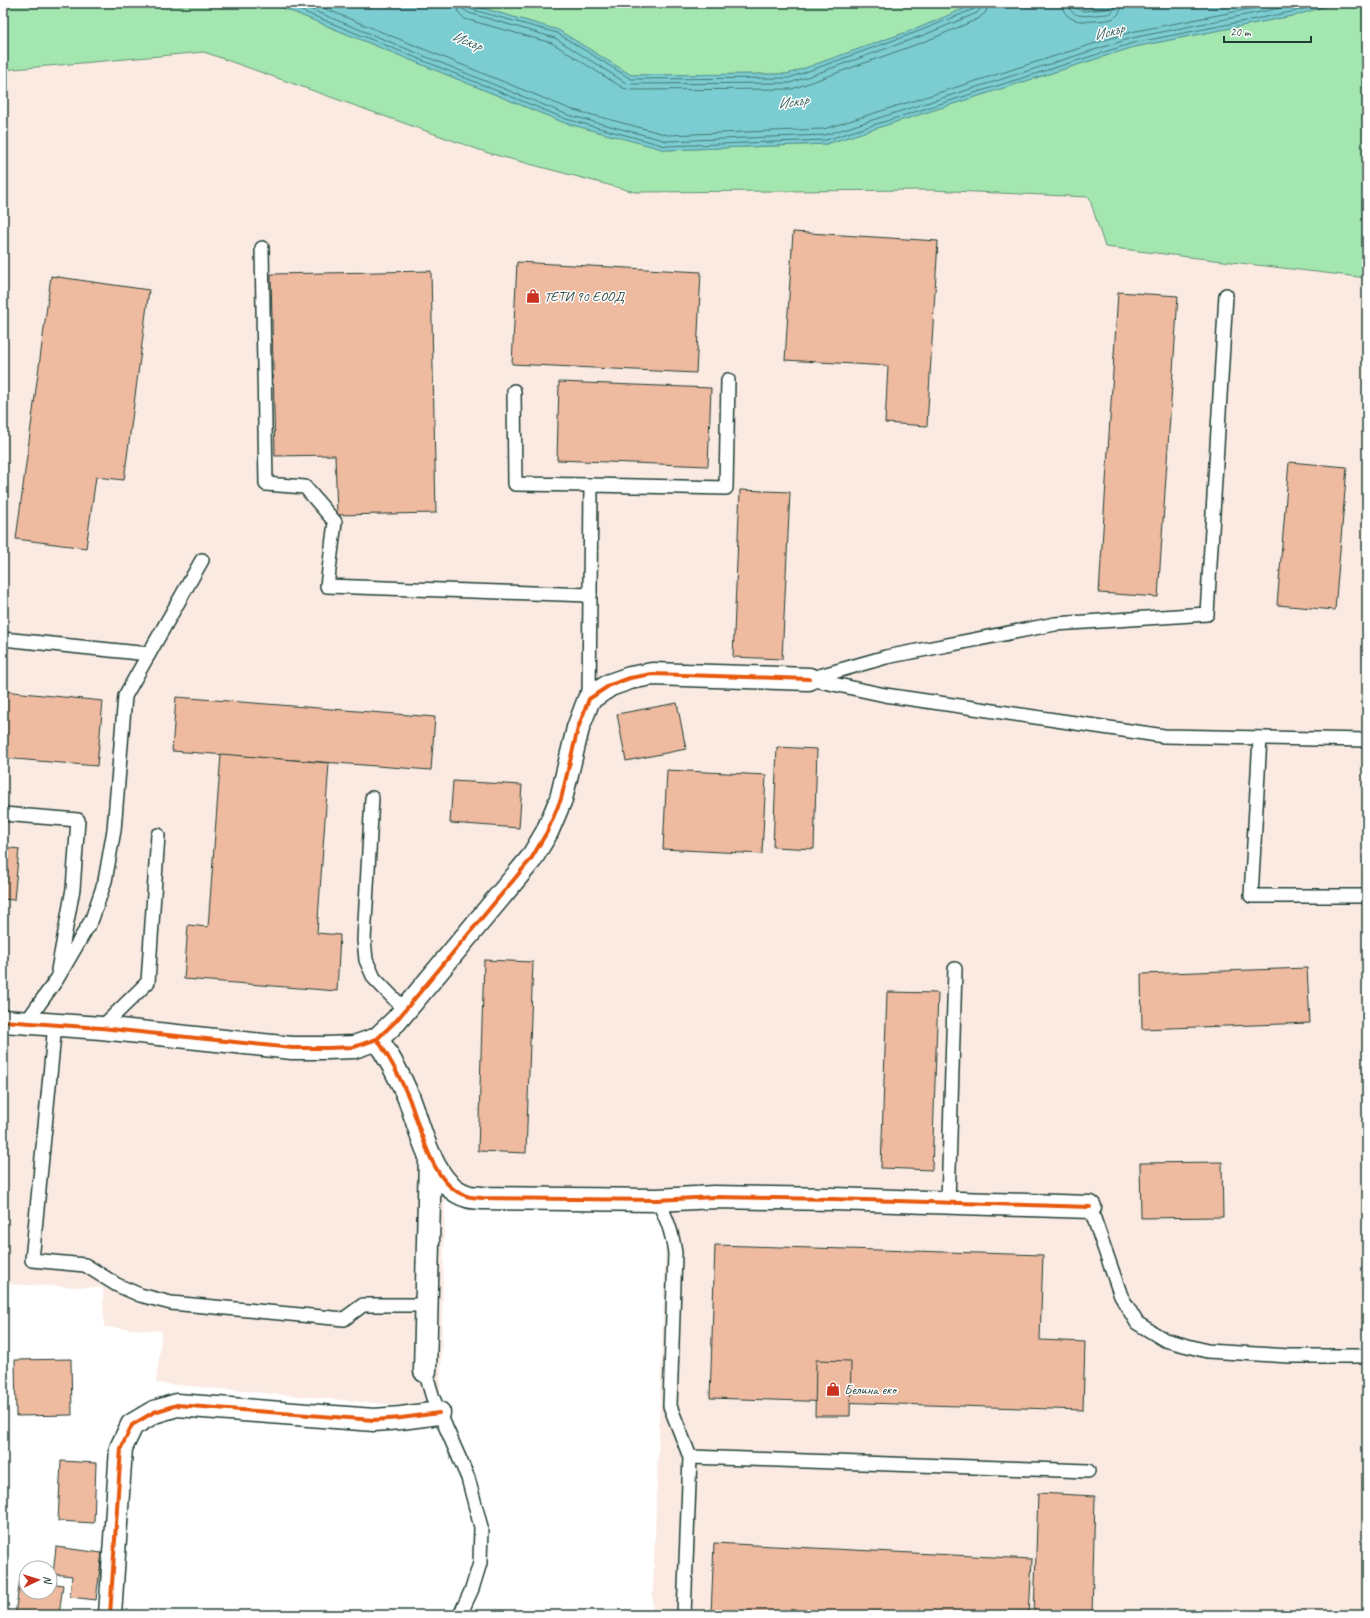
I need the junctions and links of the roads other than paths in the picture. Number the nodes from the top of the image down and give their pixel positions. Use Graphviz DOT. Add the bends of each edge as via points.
graph roads {
  1 [pos="262,248"];
  2 [pos="1226,295"];
  3 [pos="728,380"];
  4 [pos="514,391"];
  5 [pos="591,485"];
  6 [pos="202,560"];
  7 [pos="590,595"];
  8 [pos="3,639"];
  9 [pos="149,654"];
  10 [pos="809,679"];
  11 [pos="589,699"];
  12 [pos="1260,738"];
  13 [pos="1367,740"];
  14 [pos="372,798"];
  15 [pos="3,814"];
  16 [pos="158,835"];
  17 [pos="1367,896"];
  18 [pos="955,969"];
  19 [pos="57,979"];
  20 [pos="405,1010"];
  21 [pos="3,1020"];
  22 [pos="27,1021"];
  23 [pos="55,1024"];
  24 [pos="101,1028"];
  25 [pos="376,1039"];
  26 [pos="430,1156"];
  27 [pos="657,1200"];
  28 [pos="948,1203"];
  29 [pos="1090,1207"];
  30 [pos="426,1305"];
  31 [pos="1367,1356"];
  32 [pos="425,1371"];
  33 [pos="439,1413"];
  34 [pos="690,1457"];
  35 [pos="1088,1471"];
  36 [pos="110,1615"];
  37 [pos="460,1615"];
  38 [pos="684,1615"];
  1 -- 7 [label="lane" via="266,484 305,487 335,522 327,586"];
  2 -- 10 [label="lane" via="1207,614 1055,624 886,657"];
  3 -- 5 [label="lane" via="726,488"];
  4 -- 5 [label="lane" via="515,484"];
  5 -- 7 [label="lane"];
  6 -- 9 [label="lane"];
  7 -- 11 [label="lane"];
  8 -- 9 [label="lane"];
  9 -- 19 [label="lane" via="125,696 114,830 105,881 92,918"];
  10 -- 11 [label="street" via="652,674 610,685"];
  10 -- 12 [label="lane" via="885,695 1164,736"];
  11 -- 20 [label="street" via="578,728 561,799 547,832 531,859"];
  12 -- 13 [label="lane"];
  12 -- 17 [label="lane" via="1251,896"];
  14 -- 20 [label="lane" via="364,940 366,960 374,978"];
  15 -- 19 [label="lane" via="78,820 73,889"];
  16 -- 24 [label="lane" via="148,982"];
  18 -- 28 [label="lane"];
  19 -- 22 [label="lane"];
  20 -- 25 [label="street"];
  21 -- 22 [label="street"];
  22 -- 23 [label="street"];
  23 -- 24 [label="street"];
  23 -- 30 [label="lane" via="32,1260 85,1265 117,1285 140,1295 171,1303 344,1319 363,1305"];
  24 -- 25 [label="street" via="292,1048 354,1047"];
  25 -- 26 [label="street" via="393,1064"];
  26 -- 27 [label="street" via="452,1188 466,1196"];
  26 -- 30 [label="street"];
  27 -- 28 [label="street" via="714,1197"];
  27 -- 34 [label="lane" via="672,1233 675,1253 670,1406"];
  28 -- 29 [label="street"];
  29 -- 31 [label="lane" via="1121,1296 1137,1323 1165,1340 1207,1352"];
  30 -- 32 [label="street"];
  32 -- 33 [label="lane"];
  33 -- 36 [label="street" via="374,1420 177,1405 154,1412 132,1424 121,1448"];
  33 -- 37 [label="lane" via="468,1478 482,1527 480,1563"];
  34 -- 35 [label="lane"];
  34 -- 38 [label="lane"];
}
